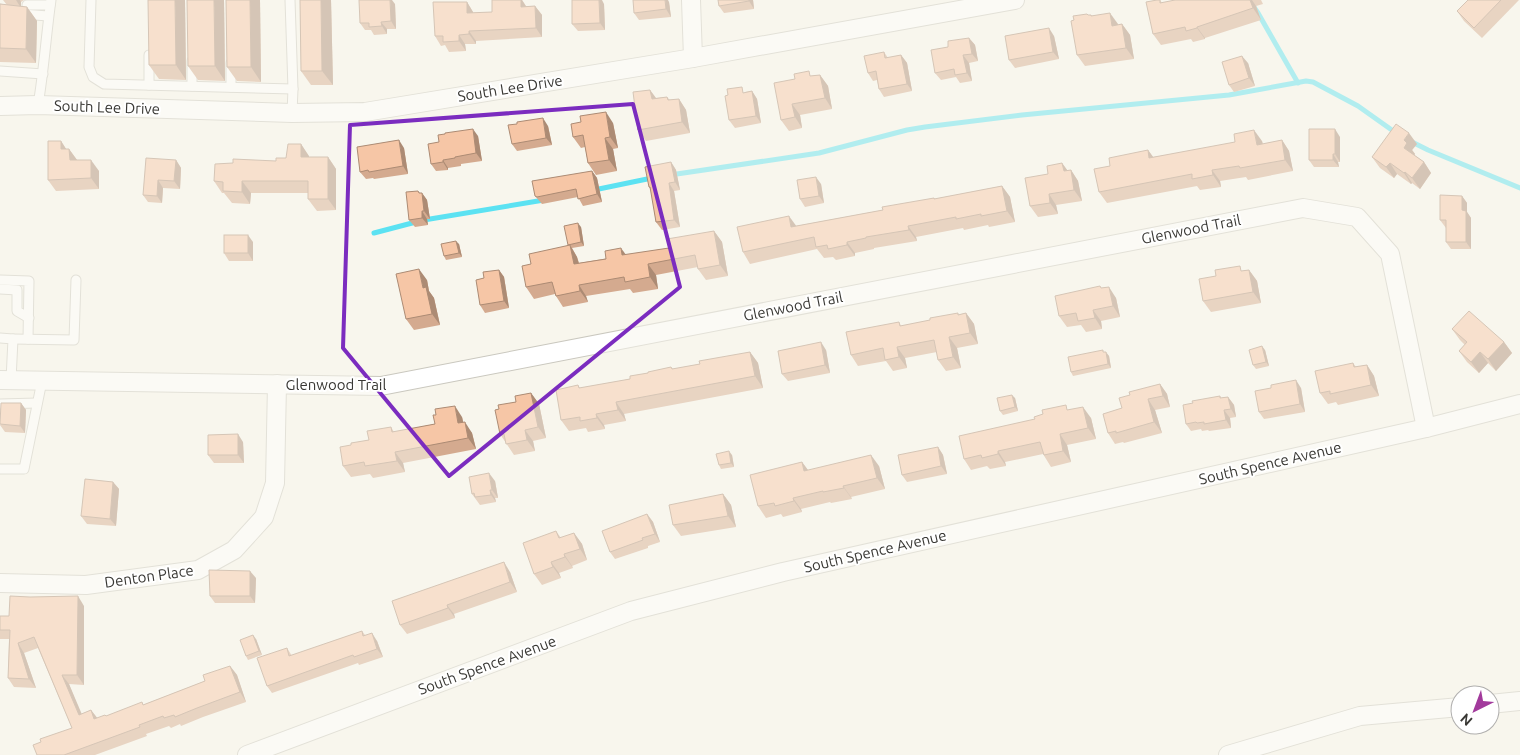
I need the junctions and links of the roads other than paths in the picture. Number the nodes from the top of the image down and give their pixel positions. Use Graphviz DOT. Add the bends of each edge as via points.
graph roads {
  1 [pos="92,0"];
  2 [pos="290,0"];
  3 [pos="691,0"];
  4 [pos="1015,0"];
  5 [pos="51,2"];
  6 [pos="27,5"];
  7 [pos="2,6"];
  8 [pos="48,16"];
  9 [pos="149,47"];
  10 [pos="192,48"];
  11 [pos="231,58"];
  12 [pos="693,58"];
  13 [pos="0,71"];
  14 [pos="43,74"];
  15 [pos="149,85"];
  16 [pos="192,86"];
  17 [pos="231,87"];
  18 [pos="292,89"];
  19 [pos="0,106"];
  20 [pos="38,106"];
  21 [pos="292,113"];
  22 [pos="0,280"];
  23 [pos="76,280"];
  24 [pos="0,289"];
  25 [pos="29,318"];
  26 [pos="0,338"];
  27 [pos="13,339"];
  28 [pos="28,339"];
  29 [pos="6,380"];
  30 [pos="42,381"];
  31 [pos="277,384"];
  32 [pos="37,403"];
  33 [pos="0,404"];
  34 [pos="1520,404"];
  35 [pos="1426,428"];
  36 [pos="0,468"];
  37 [pos="0,583"];
  38 [pos="1520,701"];
  39 [pos="1500,703"];
  40 [pos="1450,708"];
  41 [pos="246,755"];
  42 [pos="1228,755"];
  1 -- 15 [label="lane" via="89,67 93,77 104,84"];
  2 -- 18 [label="lane"];
  3 -- 12 [label="street"];
  4 -- 12 [label="street, South Lee Drive"];
  5 -- 6 [label="lane"];
  5 -- 8 [label="lane"];
  7 -- 8 [label="lane" via="8,13"];
  8 -- 14 [label="lane"];
  9 -- 15 [label="lane"];
  10 -- 16 [label="lane"];
  11 -- 17 [label="lane"];
  12 -- 21 [label="street, South Lee Drive" via="365,112"];
  13 -- 14 [label="lane"];
  14 -- 20 [label="lane"];
  15 -- 16 [label="lane"];
  16 -- 17 [label="lane"];
  17 -- 18 [label="lane"];
  18 -- 21 [label="lane"];
  19 -- 20 [label="street, South Lee Drive"];
  20 -- 21 [label="street, South Lee Drive"];
  22 -- 25 [label="lane" via="29,281"];
  23 -- 28 [label="lane" via="74,340"];
  24 -- 25 [label="lane" via="16,290 16,311"];
  25 -- 28 [label="lane"];
  26 -- 27 [label="lane"];
  27 -- 28 [label="lane"];
  27 -- 29 [label="lane"];
  29 -- 30 [label="street, Glenwood Trail"];
  30 -- 31 [label="street, Glenwood Trail"];
  30 -- 32 [label="lane"];
  31 -- 35 [label="street, Glenwood Trail" via="381,386 1303,208 1357,217 1390,254"];
  31 -- 37 [label="street, Denton Place" via="276,483 264,517 234,550 198,570 86,585"];
  32 -- 33 [label="lane"];
  32 -- 36 [label="lane" via="24,469"];
  34 -- 35 [label="street, South Spence Avenue"];
  35 -- 41 [label="street, South Spence Avenue" via="783,572 631,611"];
  38 -- 39 [label="street"];
  40 -- 42 [label="street" via="1360,716"];
}
